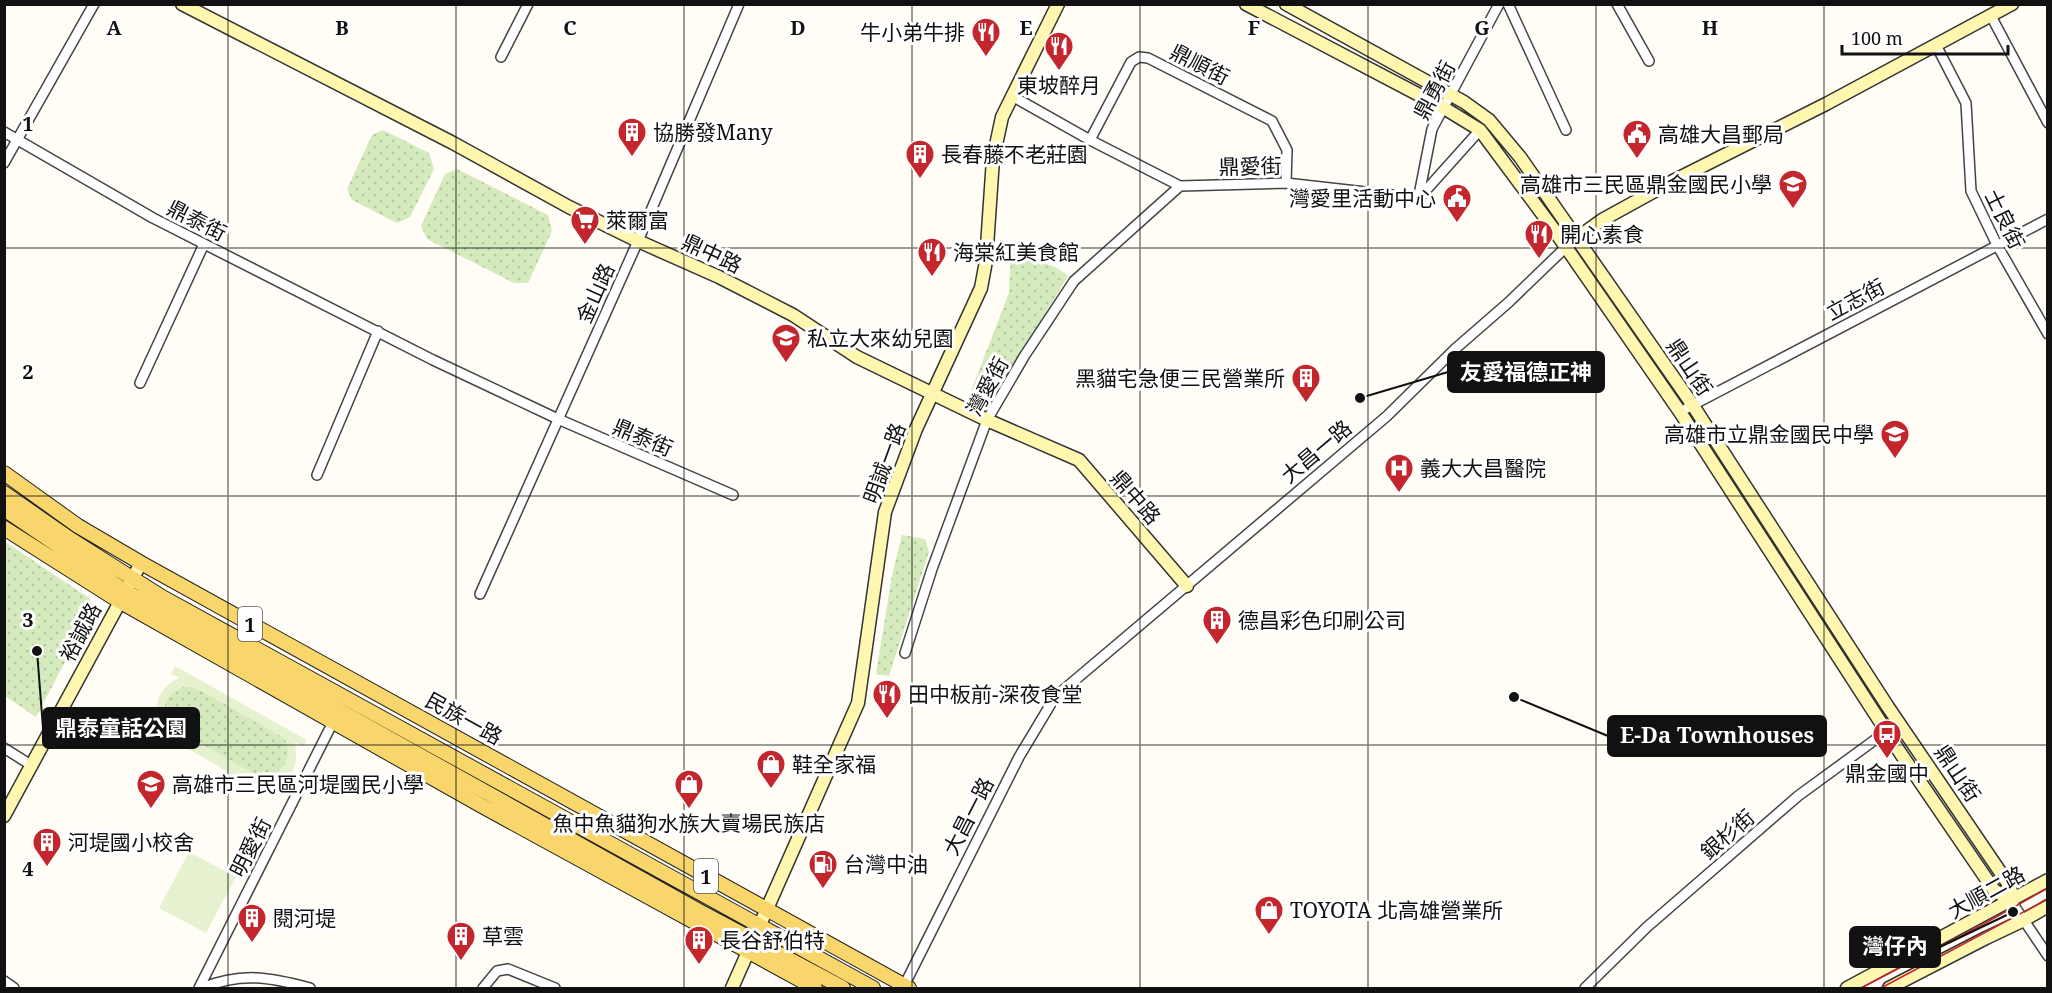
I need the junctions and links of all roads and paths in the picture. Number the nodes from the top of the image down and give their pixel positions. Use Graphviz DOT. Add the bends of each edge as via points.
graph roads {
  1 [pos="94,4"];
  2 [pos="182,4"];
  3 [pos="528,4"];
  4 [pos="726,4"];
  5 [pos="1058,4"];
  6 [pos="1246,4"];
  7 [pos="1280,4"];
  8 [pos="1286,4"];
  9 [pos="1499,4"];
  10 [pos="1508,4"];
  11 [pos="1617,4"];
  12 [pos="2012,4"];
  13 [pos="738,7"];
  14 [pos="1991,16"];
  15 [pos="1273,19"];
  16 [pos="1936,45"];
  17 [pos="501,57"];
  18 [pos="1649,61"];
  19 [pos="1452,95"];
  20 [pos="1012,96"];
  21 [pos="1444,108"];
  22 [pos="2048,123"];
  23 [pos="1480,130"];
  24 [pos="1566,130"];
  25 [pos="4,132"];
  26 [pos="17,140"];
  27 [pos="1090,140"];
  28 [pos="4,163"];
  29 [pos="1286,183"];
  30 [pos="1180,186"];
  31 [pos="1419,198"];
  32 [pos="2048,219"];
  33 [pos="1576,238"];
  34 [pos="638,241"];
  35 [pos="204,244"];
  36 [pos="1997,245"];
  37 [pos="1566,247"];
  38 [pos="378,331"];
  39 [pos="2048,334"];
  40 [pos="140,383"];
  41 [pos="933,394"];
  42 [pos="1692,404"];
  43 [pos="1680,412"];
  44 [pos="558,420"];
  45 [pos="987,420"];
  46 [pos="4,473"];
  47 [pos="317,475"];
  48 [pos="4,493"];
  49 [pos="733,495"];
  50 [pos="4,509"];
  51 [pos="4,528"];
  52 [pos="141,563"];
  53 [pos="1187,586"];
  54 [pos="125,590"];
  55 [pos="480,594"];
  56 [pos="905,653"];
  57 [pos="333,722"];
  58 [pos="1887,731"];
  59 [pos="1907,734"];
  60 [pos="4,748"];
  61 [pos="31,765"];
  62 [pos="4,816"];
  63 [pos="621,829"];
  64 [pos="612,846"];
  65 [pos="599,863"];
  66 [pos="2048,880"];
  67 [pos="2011,901"];
  68 [pos="2048,906"];
  69 [pos="767,909"];
  70 [pos="2024,920"];
  71 [pos="759,925"];
  72 [pos="750,945"];
  73 [pos="2048,956"];
  74 [pos="4,981"];
  75 [pos="14,988"];
  76 [pos="200,988"];
  77 [pos="310,988"];
  78 [pos="483,988"];
  79 [pos="555,988"];
  80 [pos="732,988"];
  81 [pos="815,988"];
  82 [pos="843,988"];
  83 [pos="873,988"];
  84 [pos="905,988"];
  85 [pos="1586,988"];
  86 [pos="1847,988"];
  87 [pos="1889,988"];
  1 -- 26 [label="street"];
  2 -- 34 [label="street, 鼎中路"];
  3 -- 17 [label="street"];
  4 -- 13 [label="street"];
  5 -- 20 [label="street, 明誠一路"];
  6 -- 15 [label="street, 鼎山街"];
  7 -- 15 [label="street"];
  8 -- 19 [label="street, 鼎山街"];
  9 -- 19 [label="street, 鼎勇街"];
  10 -- 24 [label="street"];
  11 -- 18 [label="street"];
  12 -- 14 [label="street, 大昌一路"];
  13 -- 34 [label="street, 金山路"];
  14 -- 16 [label="street, 大昌一路"];
  14 -- 22 [label="street"];
  15 -- 21 [label="street, 鼎山街"];
  16 -- 33 [label="street, 大昌一路" via="1671,182"];
  16 -- 36 [label="street, 士良街" via="1966,103 1971,191"];
  19 -- 21 [label="street, 鼎勇街"];
  19 -- 33 [label="street, 鼎山街" via="1489,120 1532,173"];
  20 -- 27 [label="street, 鼎愛街"];
  20 -- 41 [label="street, 明誠一路" via="1002,117 993,159 981,288"];
  21 -- 23 [label="street, 鼎山街"];
  21 -- 31 [label="street, 鼎勇街" via="1432,129"];
  23 -- 31 [label="street"];
  23 -- 37 [label="street, 鼎山街"];
  25 -- 26 [label="street, 鼎泰街"];
  26 -- 28 [label="street"];
  26 -- 35 [label="street, 鼎泰街"];
  27 -- 29 [label="street, 鼎順街" via="1131,62 1139,57 1148,58 1272,121 1287,150"];
  27 -- 30 [label="street, 鼎愛街"];
  29 -- 30 [label="street, 鼎愛街"];
  29 -- 31 [label="street, 鼎愛街"];
  30 -- 45 [label="street, 灣愛街" via="1074,281"];
  32 -- 36 [label="street, 立志街"];
  33 -- 37 [label="street, 大昌一路"];
  33 -- 42 [label="street, 鼎山街"];
  34 -- 41 [label="street, 鼎中路" via="793,315 857,357"];
  34 -- 44 [label="street, 金山路"];
  35 -- 38 [label="street, 鼎泰街"];
  35 -- 40 [label="street"];
  36 -- 39 [label="street, 士良街"];
  36 -- 42 [label="street, 立志街"];
  37 -- 43 [label="street, 鼎山街"];
  37 -- 53 [label="street, 大昌一路" via="1386,416"];
  38 -- 44 [label="street, 鼎泰街"];
  38 -- 47 [label="street"];
  41 -- 45 [label="street, 鼎中路"];
  41 -- 69 [label="street, 明誠一路" via="885,512 858,703"];
  42 -- 43 [label="street, 立志街"];
  42 -- 59 [label="street, 鼎山街"];
  43 -- 58 [label="street, 鼎山街"];
  44 -- 49 [label="street, 鼎泰街"];
  44 -- 55 [label="street, 金山路"];
  45 -- 53 [label="street, 鼎中路" via="1078,460"];
  45 -- 56 [label="street, 灣愛街"];
  46 -- 52 [label="main road, 民族一路 / 1"];
  48 -- 54 [label="main road, 民族一路 / 1" via="70,539"];
  50 -- 54 [label="main road, 民族一路 / 1"];
  51 -- 54 [label="main road, 民族一路 / 1"];
  52 -- 54 [label="street, 裕誠路"];
  52 -- 63 [label="main road, 民族一路 / 1"];
  53 -- 84 [label="street, 大昌一路" via="1055,697 1019,757"];
  54 -- 57 [label="main road, 民族一路 / 1"];
  54 -- 61 [label="street, 裕誠路"];
  54 -- 64 [label="main road, 民族一路 / 1"];
  54 -- 65 [label="main road, 民族一路 / 1"];
  57 -- 65 [label="main road, 民族一路 / 1"];
  57 -- 76 [label="street, 明愛街"];
  58 -- 59 [label="street"];
  58 -- 67 [label="street, 鼎山街" via="1994,890"];
  58 -- 85 [label="street, 銀杉街" via="1798,796 1647,927"];
  59 -- 67 [label="street, 鼎山街" via="2007,882"];
  60 -- 61 [label="street"];
  61 -- 62 [label="street, 裕誠路"];
  63 -- 64 [label="main road"];
  63 -- 69 [label="main road, 民族一路 / 1"];
  64 -- 71 [label="main road, 民族一路 / 1"];
  65 -- 72 [label="main road, 民族一路 / 1"];
  66 -- 67 [label="street, 大順二路"];
  67 -- 70 [label="street, 鼎山街"];
  67 -- 86 [label="street, 大順二路"];
  68 -- 70 [label="street, 大順二路"];
  69 -- 71 [label="street, 明誠一路"];
  69 -- 84 [label="main road, 民族一路 / 1"];
  70 -- 73 [label="street, 鼎山街"];
  70 -- 87 [label="street, 大順二路"];
  71 -- 72 [label="street, 明誠一路"];
  71 -- 83 [label="main road, 民族一路 / 1"];
  72 -- 80 [label="street, 明誠一路"];
  72 -- 81 [label="main road, 民族一路 / 1"];
  72 -- 82 [label="main road, 民族一路 / 1"];
  74 -- 75 [label="street"];
  76 -- 77 [label="street" via="251,977"];
  78 -- 79 [label="street" via="498,971 508,969"];
}
